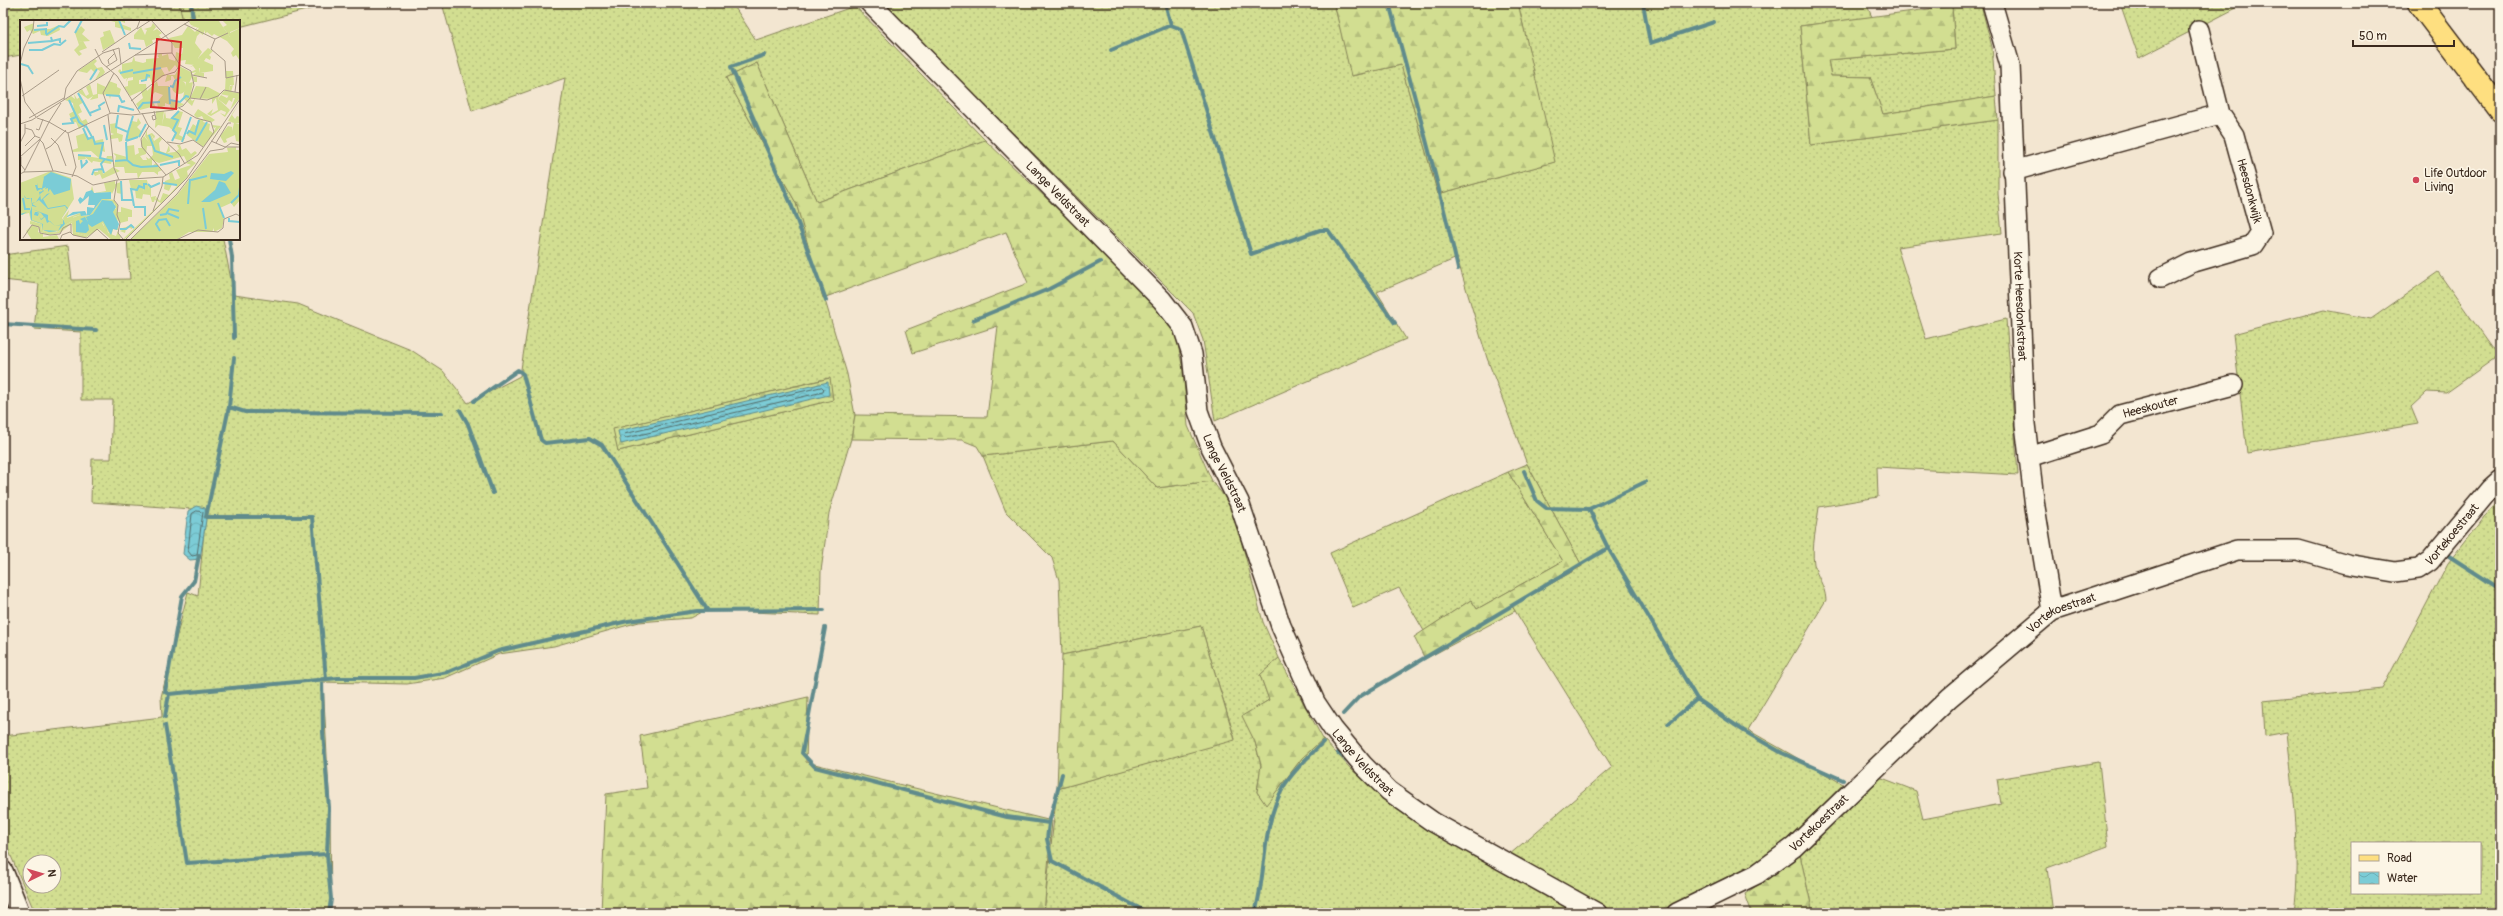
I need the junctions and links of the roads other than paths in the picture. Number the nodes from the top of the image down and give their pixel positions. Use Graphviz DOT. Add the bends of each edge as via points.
graph roads {
  1 [pos="870,3"];
  2 [pos="1992,3"];
  3 [pos="2419,3"];
  4 [pos="2199,30"];
  5 [pos="2500,110"];
  6 [pos="2220,114"];
  7 [pos="2013,171"];
  8 [pos="2161,278"];
  9 [pos="2233,385"];
  10 [pos="2029,457"];
  11 [pos="2500,480"];
  12 [pos="2052,610"];
  13 [pos="3,871"];
  14 [pos="20,913"];
  15 [pos="1597,913"];
  16 [pos="1678,913"];
  1 -- 15 [label="street, Lange Veldstraat" via="1162,300 1183,327 1192,354 1198,411 1211,447 1239,502 1281,626 1315,702 1333,729 1389,791 1433,822"];
  2 -- 7 [label="street, Korte Heesdonkstraat" via="2010,66"];
  3 -- 5 [label="main road"];
  4 -- 6 [label="street, Heesdonkwijk"];
  6 -- 7 [label="street"];
  6 -- 8 [label="street, Heesdonkwijk" via="2234,135 2261,233 2253,245 2191,263"];
  7 -- 10 [label="street, Korte Heesdonkstraat" via="2025,424"];
  9 -- 10 [label="street, Heeskouter" via="2120,415 2100,434"];
  10 -- 12 [label="street, Korte Heesdonkstraat"];
  11 -- 12 [label="street, Vortekoestraat" via="2430,561 2418,569 2388,571 2347,564 2298,550 2237,550"];
  12 -- 16 [label="street, Vortekoestraat" via="1949,698 1794,847 1758,874"];
  13 -- 14 [label="street"];
}
